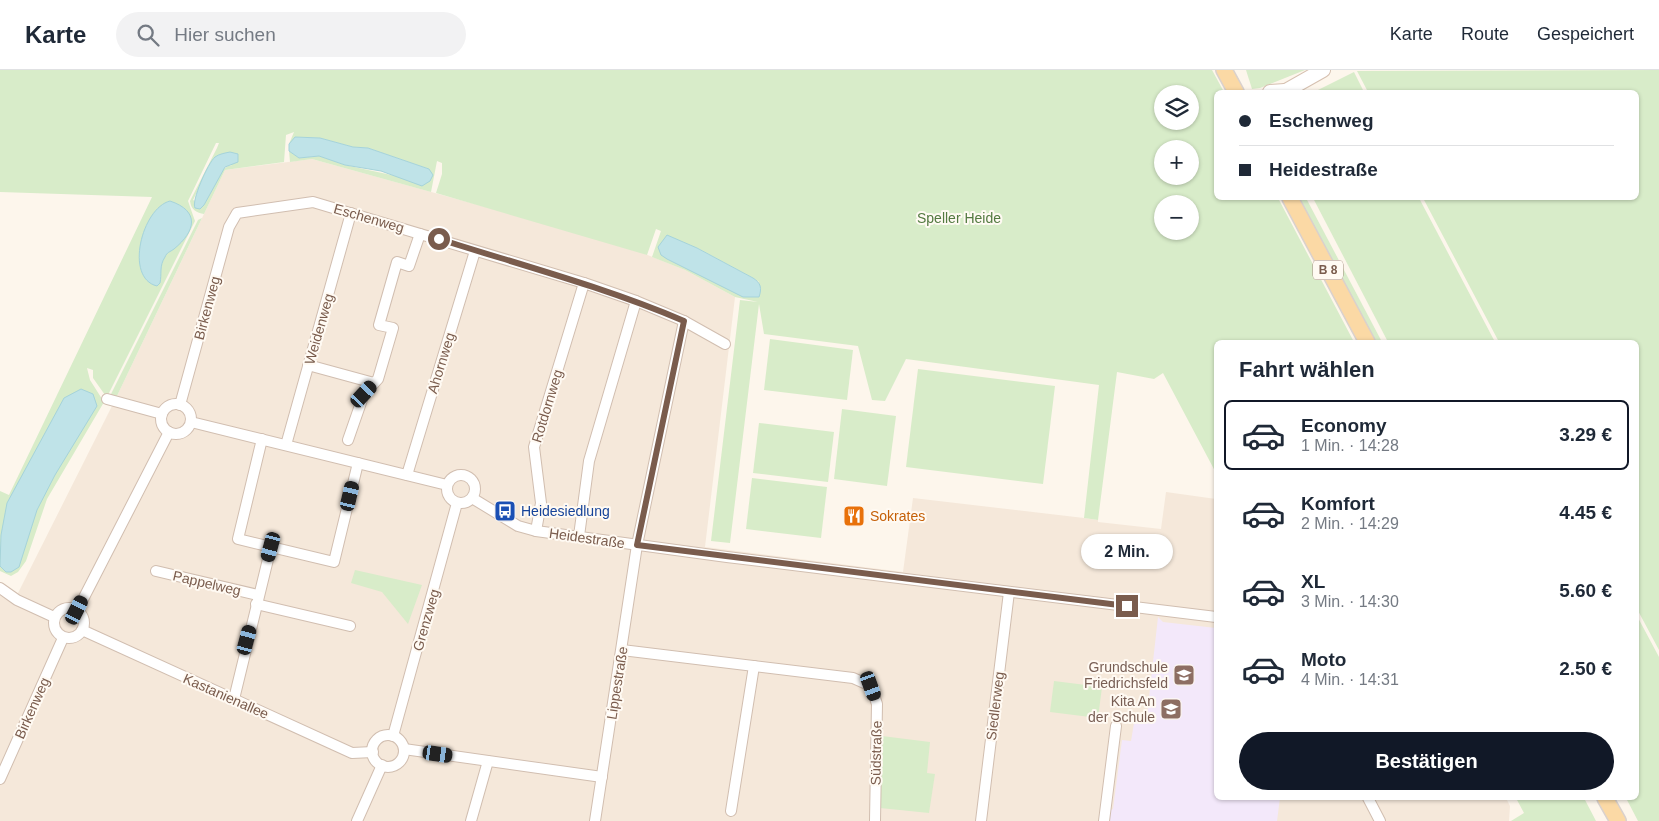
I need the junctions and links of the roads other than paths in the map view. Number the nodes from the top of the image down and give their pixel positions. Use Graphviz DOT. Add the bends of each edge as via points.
graph roads {
  1 [pos="1224,70"];
  2 [pos="1323,70"];
  3 [pos="1235,90"];
  4 [pos="1288,90"];
  5 [pos="1291,200"];
  6 [pos="237,212"];
  7 [pos="351,213"];
  8 [pos="420,234"];
  9 [pos="475,251"];
  10 [pos="584,283"];
  11 [pos="636,301"];
  12 [pos="684,321"];
  13 [pos="1365,340"];
  14 [pos="726,344"];
  15 [pos="308,365"];
  16 [pos="374,383"];
  17 [pos="107,399"];
  18 [pos="180,405"];
  19 [pos="162,414"];
  20 [pos="191,422"];
  21 [pos="169,432"];
  22 [pos="262,439"];
  23 [pos="348,440"];
  24 [pos="286,445"];
  25 [pos="358,463"];
  26 [pos="407,475"];
  27 [pos="447,485"];
  28 [pos="472,498"];
  29 [pos="457,503"];
  30 [pos="536,531"];
  31 [pos="579,536"];
  32 [pos="637,545"];
  33 [pos="271,547"];
  34 [pos="156,571"];
  35 [pos="0,588"];
  36 [pos="1010,592"];
  37 [pos="257,600"];
  38 [pos="77,610"];
  39 [pos="54,617"];
  40 [pos="1214,617"];
  41 [pos="350,626"];
  42 [pos="82,630"];
  43 [pos="64,638"];
  44 [pos="622,650"];
  45 [pos="754,666"];
  46 [pos="234,699"];
  47 [pos="1116,726"];
  48 [pos="393,736"];
  49 [pos="404,749"];
  50 [pos="373,752"];
  51 [pos="488,760"];
  52 [pos="382,765"];
  53 [pos="602,776"];
  54 [pos="0,779"];
  55 [pos="1369,800"];
  56 [pos="1606,800"];
  57 [pos="731,811"];
  58 [pos="357,821"];
  59 [pos="470,821"];
  60 [pos="595,821"];
  61 [pos="875,821"];
  62 [pos="981,821"];
  63 [pos="1104,821"];
  64 [pos="1380,821"];
  65 [pos="1618,821"];
  1 -- 3 [label="main road"];
  2 -- 4 [label="street"];
  5 -- 13 [label="main road, B 8"];
  6 -- 7 [label="street, Eschenweg" via="313,202"];
  6 -- 18 [label="street, Birkenweg" via="229,226"];
  7 -- 8 [label="street, Eschenweg"];
  7 -- 15 [label="street, Weidenweg"];
  8 -- 9 [label="street, Eschenweg"];
  8 -- 16 [label="street" via="409,266 397,262 379,324 393,328"];
  9 -- 10 [label="street, Eschenweg"];
  9 -- 26 [label="street, Ahornweg"];
  10 -- 11 [label="street"];
  10 -- 30 [label="street, Rotdornweg" via="534,447 541,503"];
  11 -- 12 [label="street"];
  11 -- 31 [label="street" via="589,461"];
  12 -- 14 [label="street"];
  12 -- 32 [label="street"];
  15 -- 16 [label="street"];
  15 -- 24 [label="street, Weidenweg"];
  16 -- 23 [label="street" via="364,394"];
  17 -- 19 [label="street"];
  18 -- 19 [label="street" via="168,407"];
  18 -- 20 [label="street" via="188,410"];
  19 -- 21 [label="street" via="163,426"];
  20 -- 21 [label="street" via="183,432"];
  20 -- 22 [label="street"];
  21 -- 38 [label="street"];
  22 -- 24 [label="street"];
  22 -- 33 [label="street" via="238,539"];
  24 -- 25 [label="street"];
  25 -- 26 [label="street"];
  25 -- 33 [label="street" via="334,562"];
  26 -- 27 [label="street"];
  27 -- 28 [label="street" via="456,476 469,477 475,489"];
  27 -- 29 [label="street" via="447,494"];
  28 -- 29 [label="street" via="465,503"];
  28 -- 30 [label="street, Heidestraße" via="518,526"];
  29 -- 48 [label="street, Grenzweg"];
  30 -- 31 [label="street, Heidestraße"];
  31 -- 32 [label="street, Heidestraße"];
  32 -- 36 [label="street, Heidestraße"];
  32 -- 44 [label="street, Lippestraße"];
  33 -- 37 [label="street, Pappelweg"];
  34 -- 37 [label="street, Pappelweg"];
  35 -- 39 [label="street" via="17,600"];
  36 -- 40 [label="street, Heidestraße"];
  36 -- 62 [label="street, Siedlerweg"];
  37 -- 41 [label="street, Pappelweg"];
  37 -- 46 [label="street, Pappelweg"];
  38 -- 39 [label="street" via="64,609"];
  38 -- 42 [label="street" via="83,617"];
  39 -- 43 [label="street" via="56,632"];
  42 -- 43 [label="street" via="76,637"];
  42 -- 46 [label="street, Kastanienallee"];
  43 -- 54 [label="street, Birkenweg"];
  44 -- 45 [label="street, Südstraße"];
  44 -- 53 [label="street, Lippestraße"];
  45 -- 57 [label="street"];
  45 -- 61 [label="street, Südstraße" via="853,678 871,686 877,704"];
  46 -- 50 [label="street, Kastanienallee" via="352,753"];
  47 -- 63 [label="street"];
  48 -- 49 [label="street" via="400,740"];
  48 -- 50 [label="street" via="378,739"];
  49 -- 51 [label="street"];
  49 -- 52 [label="street" via="398,764"];
  50 -- 52 [label="street"];
  51 -- 53 [label="street"];
  51 -- 59 [label="street"];
  52 -- 58 [label="street"];
  53 -- 60 [label="street, Lippestraße"];
  55 -- 64 [label="street"];
  56 -- 65 [label="main road"];
}
